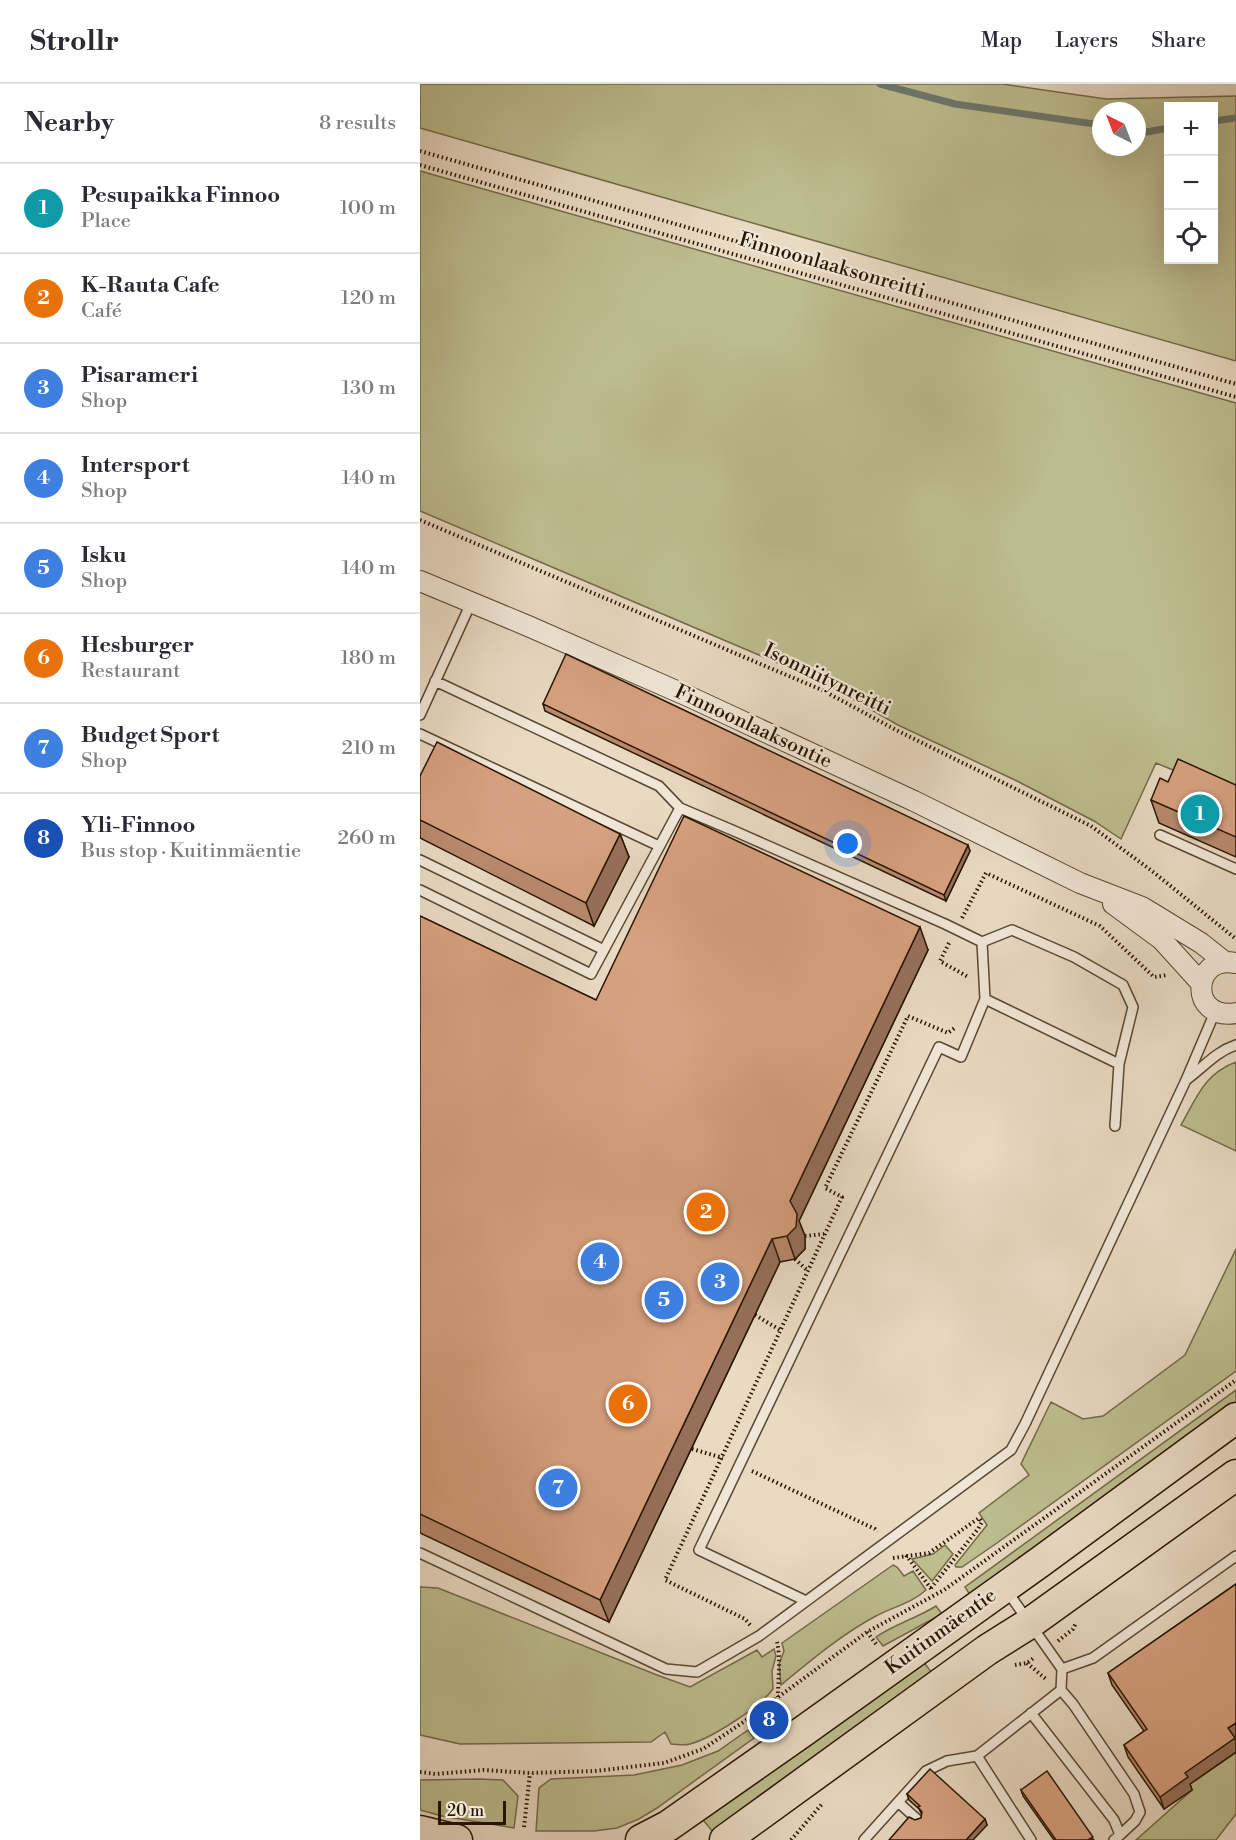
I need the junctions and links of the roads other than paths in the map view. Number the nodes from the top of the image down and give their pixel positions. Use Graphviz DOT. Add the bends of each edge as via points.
graph roads {
  1 [pos="420,581"];
  2 [pos="471,603"];
  3 [pos="435,681"];
  4 [pos="420,715"];
  5 [pos="420,734"];
  6 [pos="680,808"];
  7 [pos="1160,835"];
  8 [pos="659,846"];
  9 [pos="420,860"];
  10 [pos="1236,868"];
  11 [pos="1080,883"];
  12 [pos="420,890"];
  13 [pos="982,942"];
  14 [pos="604,950"];
  15 [pos="1230,963"];
  16 [pos="1202,983"];
  17 [pos="984,999"];
  18 [pos="1215,1012"];
  19 [pos="1236,1013"];
  20 [pos="1236,1045"];
  21 [pos="1119,1064"];
  22 [pos="1186,1080"];
  23 [pos="1115,1126"];
  24 [pos="1236,1418"];
  25 [pos="1236,1475"];
  26 [pos="420,1553"];
  27 [pos="1236,1556"];
  28 [pos="1004,1586"];
  29 [pos="804,1600"];
  30 [pos="1030,1623"];
  31 [pos="1062,1669"];
  32 [pos="1061,1690"];
  33 [pos="1031,1713"];
  34 [pos="977,1756"];
  35 [pos="898,1802"];
  36 [pos="918,1820"];
  37 [pos="420,1831"];
  38 [pos="1117,1838"];
  39 [pos="457,1840"];
  40 [pos="641,1840"];
  41 [pos="725,1840"];
  42 [pos="864,1840"];
  43 [pos="1030,1840"];
  1 -- 2 [label="street, Finnoonlaaksontie"];
  2 -- 3 [label="lane"];
  2 -- 11 [label="street, Finnoonlaaksontie" via="690,697"];
  3 -- 4 [label="lane"];
  3 -- 6 [label="lane" via="659,786"];
  5 -- 8 [label="lane"];
  6 -- 8 [label="lane"];
  6 -- 13 [label="lane"];
  7 -- 10 [label="lane"];
  8 -- 14 [label="lane"];
  9 -- 14 [label="lane"];
  11 -- 15 [label="street, Finnoonlaaksontie" via="1142,907"];
  11 -- 16 [label="street, Finnoonlaaksontie" via="1162,940"];
  12 -- 14 [label="lane" via="591,974"];
  13 -- 17 [label="lane"];
  13 -- 21 [label="lane" via="1012,930 1074,957 1123,986 1133,1007"];
  15 -- 16 [label="street" via="1210,969"];
  16 -- 18 [label="street, Finnoonlaaksontie" via="1203,999"];
  17 -- 21 [label="lane"];
  17 -- 29 [label="lane" via="961,1057 939,1047 699,1550"];
  18 -- 19 [label="street"];
  18 -- 22 [label="lane"];
  20 -- 22 [label="lane" via="1216,1054"];
  21 -- 23 [label="lane"];
  22 -- 29 [label="lane" via="1011,1450"];
  24 -- 28 [label="main road, Kuitinmäentie"];
  25 -- 30 [label="main road, Kuitinmäentie"];
  26 -- 29 [label="lane" via="666,1669 697,1672 759,1636"];
  27 -- 31 [label="lane" via="1093,1658"];
  28 -- 30 [label="lane"];
  28 -- 40 [label="main road, Kuitinmäentie" via="678,1819"];
  30 -- 31 [label="lane"];
  30 -- 41 [label="main road, Kuitinmäentie"];
  31 -- 32 [label="lane"];
  32 -- 33 [label="lane"];
  32 -- 38 [label="lane" via="1134,1794 1140,1812"];
  33 -- 34 [label="lane"];
  33 -- 38 [label="lane" via="1114,1820"];
  34 -- 35 [label="lane" via="947,1761 926,1771"];
  34 -- 43 [label="lane"];
  35 -- 36 [label="lane"];
  35 -- 42 [label="lane"];
  37 -- 39 [label="main road"];
}
